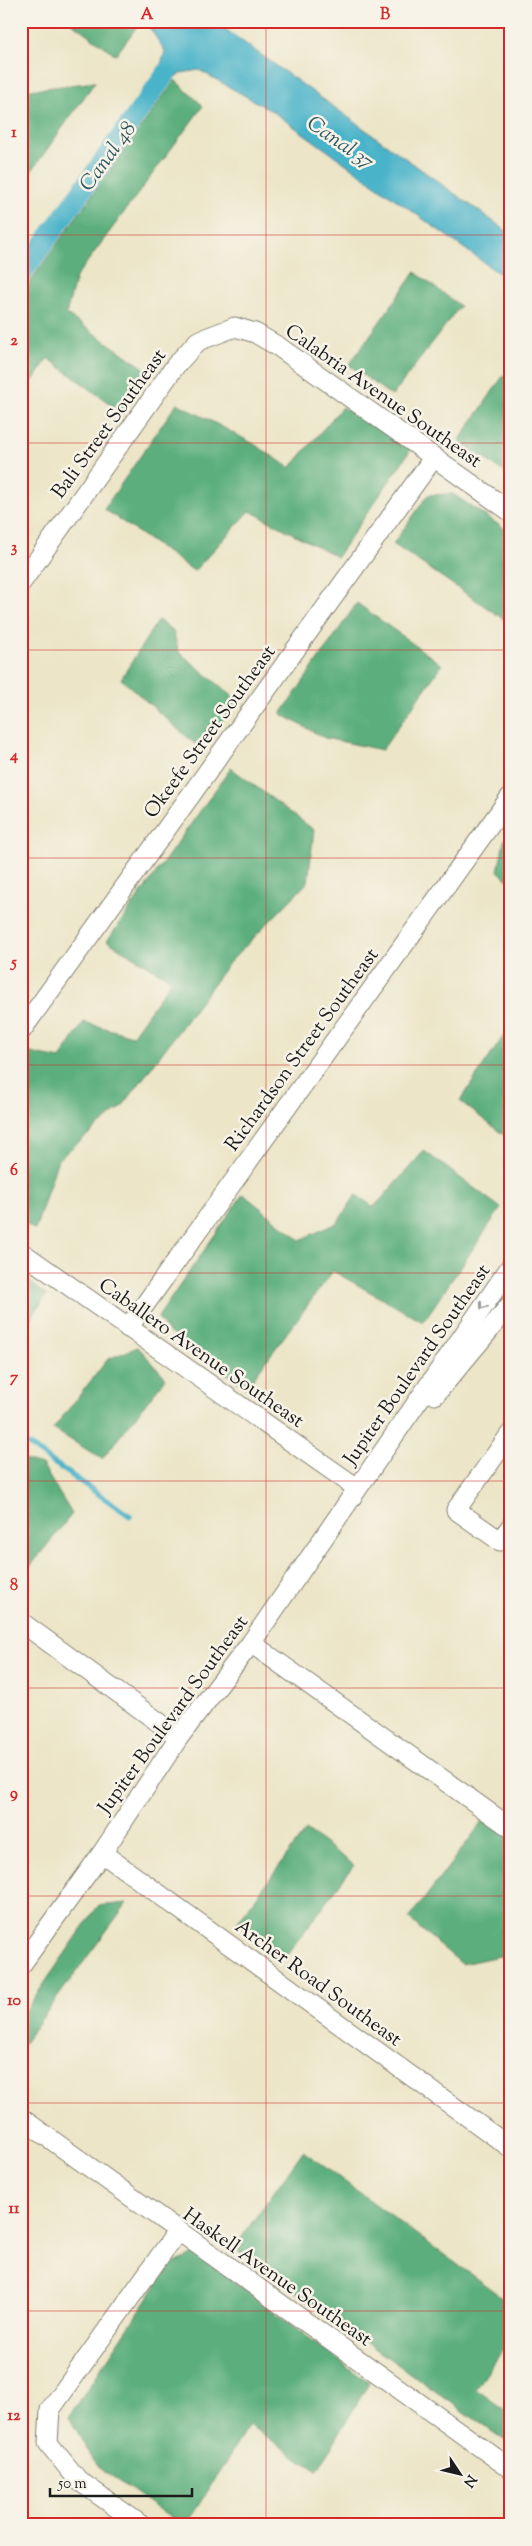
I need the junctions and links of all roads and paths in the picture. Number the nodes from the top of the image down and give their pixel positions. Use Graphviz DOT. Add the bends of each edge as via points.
graph roads {
  1 [pos="227,329"];
  2 [pos="434,457"];
  3 [pos="511,512"];
  4 [pos="21,582"];
  5 [pos="511,796"];
  6 [pos="21,1031"];
  7 [pos="21,1252"];
  8 [pos="511,1266"];
  9 [pos="511,1304"];
  10 [pos="128,1328"];
  11 [pos="511,1433"];
  12 [pos="358,1488"];
  13 [pos="511,1526"];
  14 [pos="21,1622"];
  15 [pos="252,1643"];
  16 [pos="178,1738"];
  17 [pos="511,1828"];
  18 [pos="102,1853"];
  19 [pos="21,1965"];
  20 [pos="21,2118"];
  21 [pos="511,2148"];
  22 [pos="178,2232"];
  23 [pos="511,2469"];
  24 [pos="141,2525"];
  1 -- 2 [label="street, Calabria Avenue Southeast" via="235,327 256,333 279,347"];
  1 -- 4 [label="street, Bali Street Southeast" via="198,341 179,362"];
  2 -- 3 [label="street, Calabria Avenue Southeast"];
  2 -- 6 [label="street, Okeefe Street Southeast"];
  5 -- 10 [label="street, Richardson Street Southeast"];
  7 -- 10 [label="street, Caballero Avenue Southeast"];
  8 -- 12 [label="street, Jupiter Boulevard Southeast, one-way"];
  9 -- 12 [label="street, Jupiter Boulevard Southeast"];
  10 -- 12 [label="street, Caballero Avenue Southeast"];
  11 -- 13 [label="street" via="456,1510 500,1541"];
  12 -- 15 [label="street, Jupiter Boulevard Southeast"];
  14 -- 16 [label="street"];
  15 -- 16 [label="street, Jupiter Boulevard Southeast"];
  15 -- 17 [label="street"];
  16 -- 18 [label="street, Jupiter Boulevard Southeast"];
  18 -- 19 [label="street, Jupiter Boulevard Southeast"];
  18 -- 21 [label="street, Archer Road Southeast"];
  20 -- 22 [label="street, Haskell Avenue Southeast"];
  22 -- 23 [label="street, Haskell Avenue Southeast"];
  22 -- 24 [label="street" via="50,2410 48,2443 78,2480"];
}
